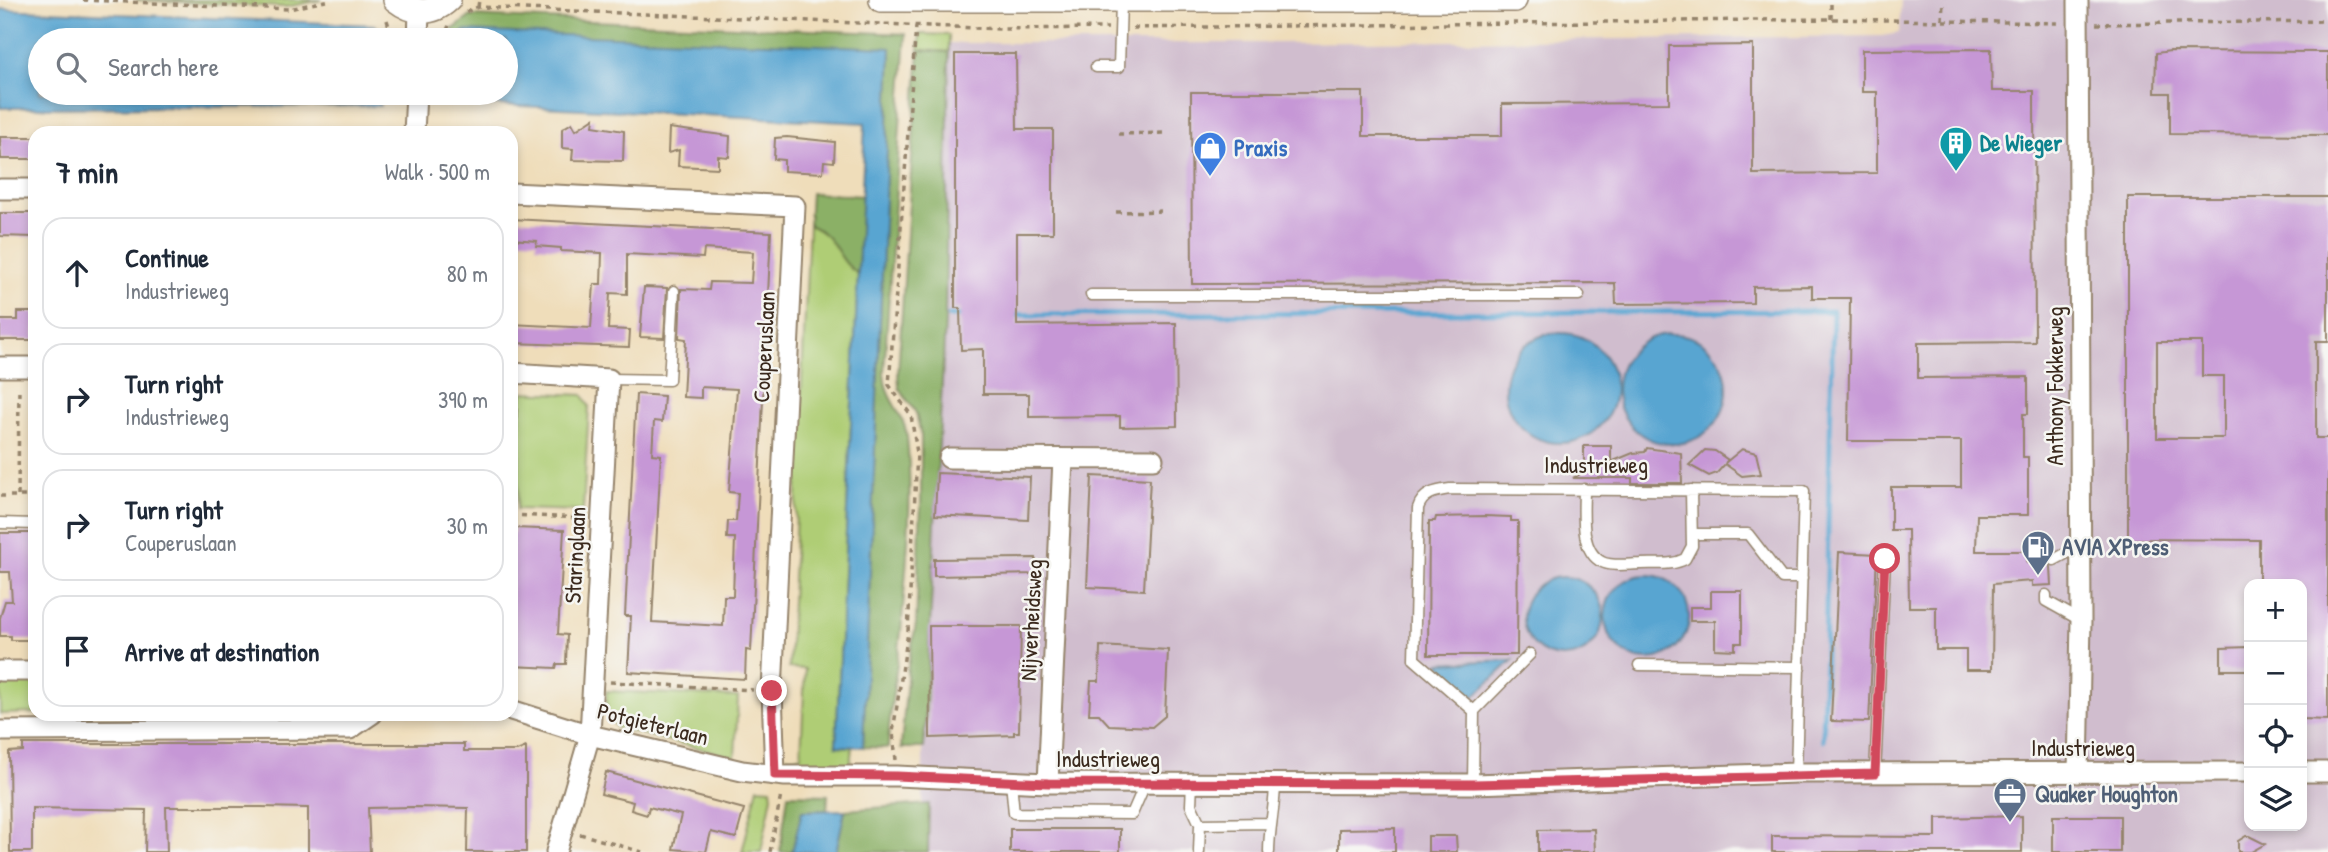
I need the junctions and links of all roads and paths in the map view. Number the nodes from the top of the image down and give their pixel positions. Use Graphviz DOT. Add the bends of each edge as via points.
graph roads {
  1 [pos="83,0"];
  2 [pos="330,0"];
  3 [pos="395,0"];
  4 [pos="449,0"];
  5 [pos="479,0"];
  6 [pos="881,0"];
  7 [pos="1515,0"];
  8 [pos="1831,0"];
  9 [pos="1943,0"];
  10 [pos="2078,0"];
  11 [pos="1121,1"];
  12 [pos="419,12"];
  13 [pos="1830,19"];
  14 [pos="1942,20"];
  15 [pos="2328,21"];
  16 [pos="2078,24"];
  17 [pos="916,26"];
  18 [pos="418,28"];
  19 [pos="1120,28"];
  20 [pos="1096,67"];
  21 [pos="415,105"];
  22 [pos="414,126"];
  23 [pos="1167,133"];
  24 [pos="1118,134"];
  25 [pos="0,189"];
  26 [pos="28,189"];
  27 [pos="518,193"];
  28 [pos="1166,211"];
  29 [pos="1116,212"];
  30 [pos="674,291"];
  31 [pos="1091,295"];
  32 [pos="1579,295"];
  33 [pos="18,367"];
  34 [pos="518,373"];
  35 [pos="609,379"];
  36 [pos="948,458"];
  37 [pos="1063,458"];
  38 [pos="1153,459"];
  39 [pos="1584,489"];
  40 [pos="1691,490"];
  41 [pos="0,496"];
  42 [pos="18,496"];
  43 [pos="28,496"];
  44 [pos="518,515"];
  45 [pos="602,519"];
  46 [pos="0,523"];
  47 [pos="28,524"];
  48 [pos="1692,534"];
  49 [pos="2080,546"];
  50 [pos="1885,559"];
  51 [pos="2054,560"];
  52 [pos="1802,578"];
  53 [pos="2046,595"];
  54 [pos="2081,620"];
  55 [pos="1530,654"];
  56 [pos="1639,665"];
  57 [pos="1800,667"];
  58 [pos="0,671"];
  59 [pos="28,671"];
  60 [pos="593,681"];
  61 [pos="772,691"];
  62 [pos="1474,711"];
  63 [pos="518,712"];
  64 [pos="362,721"];
  65 [pos="0,731"];
  66 [pos="590,734"];
  67 [pos="2244,772"];
  68 [pos="2307,772"];
  69 [pos="2328,772"];
  70 [pos="1796,773"];
  71 [pos="2078,773"];
  72 [pos="1875,774"];
  73 [pos="780,775"];
  74 [pos="897,776"];
  75 [pos="1011,782"];
  76 [pos="1048,783"];
  77 [pos="1146,783"];
  78 [pos="1192,783"];
  79 [pos="1275,783"];
  80 [pos="1474,784"];
  81 [pos="1269,823"];
  82 [pos="1200,824"];
  83 [pos="563,830"];
  84 [pos="556,852"];
  85 [pos="642,852"];
  86 [pos="770,852"];
  87 [pos="1199,852"];
  88 [pos="1269,852"];
  1 -- 2 [label="path" via="289,9"];
  3 -- 12 [label="street"];
  4 -- 12 [label="street" via="434,10"];
  5 -- 17 [label="path" via="478,7"];
  6 -- 11 [label="street"];
  7 -- 11 [label="street"];
  8 -- 13 [label="path"];
  9 -- 14 [label="path"];
  10 -- 16 [label="street, Anthony Fokkerweg"];
  11 -- 19 [label="lane"];
  12 -- 18 [label="street"];
  13 -- 14 [label="path"];
  13 -- 19 [label="path"];
  14 -- 16 [label="path"];
  15 -- 16 [label="path"];
  16 -- 49 [label="street, Anthony Fokkerweg"];
  17 -- 19 [label="path"];
  17 -- 74 [label="path" via="890,385 911,415 917,453 908,632 893,732"];
  19 -- 20 [label="lane" via="1119,67"];
  21 -- 22 [label="street"];
  23 -- 24 [label="path"];
  25 -- 26 [label="street"];
  27 -- 61 [label="street, Couperuslaan" via="796,206"];
  28 -- 29 [label="path"];
  30 -- 35 [label="lane" via="669,380"];
  31 -- 32 [label="lane"];
  33 -- 42 [label="path"];
  34 -- 35 [label="street"];
  35 -- 45 [label="street, Staringlaan"];
  36 -- 37 [label="street"];
  37 -- 38 [label="street"];
  37 -- 76 [label="street, Nijverheidsweg"];
  39 -- 40 [label="lane, Industrieweg"];
  39 -- 48 [label="lane" via="1585,533 1602,562 1678,562 1689,553"];
  39 -- 62 [label="lane, Industrieweg" via="1450,489 1434,491 1420,500 1415,524 1414,659"];
  40 -- 48 [label="lane"];
  40 -- 52 [label="lane, Industrieweg" via="1804,491"];
  41 -- 42 [label="path"];
  42 -- 43 [label="path"];
  44 -- 45 [label="path"];
  45 -- 60 [label="street, Staringlaan"];
  46 -- 47 [label="lane"];
  48 -- 52 [label="lane" via="1748,534 1783,578"];
  49 -- 51 [label="lane"];
  49 -- 54 [label="street, Anthony Fokkerweg"];
  50 -- 72 [label="lane"];
  52 -- 57 [label="lane, Industrieweg"];
  53 -- 54 [label="lane" via="2046,600"];
  54 -- 71 [label="street, Anthony Fokkerweg"];
  55 -- 62 [label="lane"];
  56 -- 57 [label="lane"];
  57 -- 70 [label="lane, Industrieweg"];
  58 -- 59 [label="street"];
  60 -- 61 [label="path, Potgieterlaan"];
  60 -- 66 [label="street, Staringlaan"];
  61 -- 73 [label="street, Couperuslaan"];
  62 -- 80 [label="lane"];
  63 -- 66 [label="street, Potgieterlaan"];
  64 -- 65 [label="street" via="350,729"];
  66 -- 73 [label="street, Potgieterlaan" via="742,771"];
  66 -- 83 [label="street, Staringlaan"];
  67 -- 71 [label="street, Industrieweg"];
  68 -- 69 [label="street"];
  70 -- 72 [label="street, Industrieweg"];
  70 -- 80 [label="street, Industrieweg"];
  71 -- 72 [label="street, Industrieweg"];
  73 -- 74 [label="street, Industrieweg"];
  73 -- 86 [label="path"];
  74 -- 75 [label="street, Industrieweg"];
  75 -- 76 [label="street, Industrieweg"];
  75 -- 77 [label="lane" via="1014,813 1132,814"];
  76 -- 77 [label="street, Industrieweg"];
  77 -- 78 [label="street, Industrieweg"];
  78 -- 79 [label="street, Industrieweg"];
  78 -- 82 [label="lane" via="1191,805"];
  79 -- 80 [label="street, Industrieweg"];
  79 -- 81 [label="lane"];
  81 -- 82 [label="lane"];
  81 -- 88 [label="lane"];
  82 -- 87 [label="lane"];
  83 -- 84 [label="street, Staringlaan"];
  83 -- 85 [label="path"];
}
